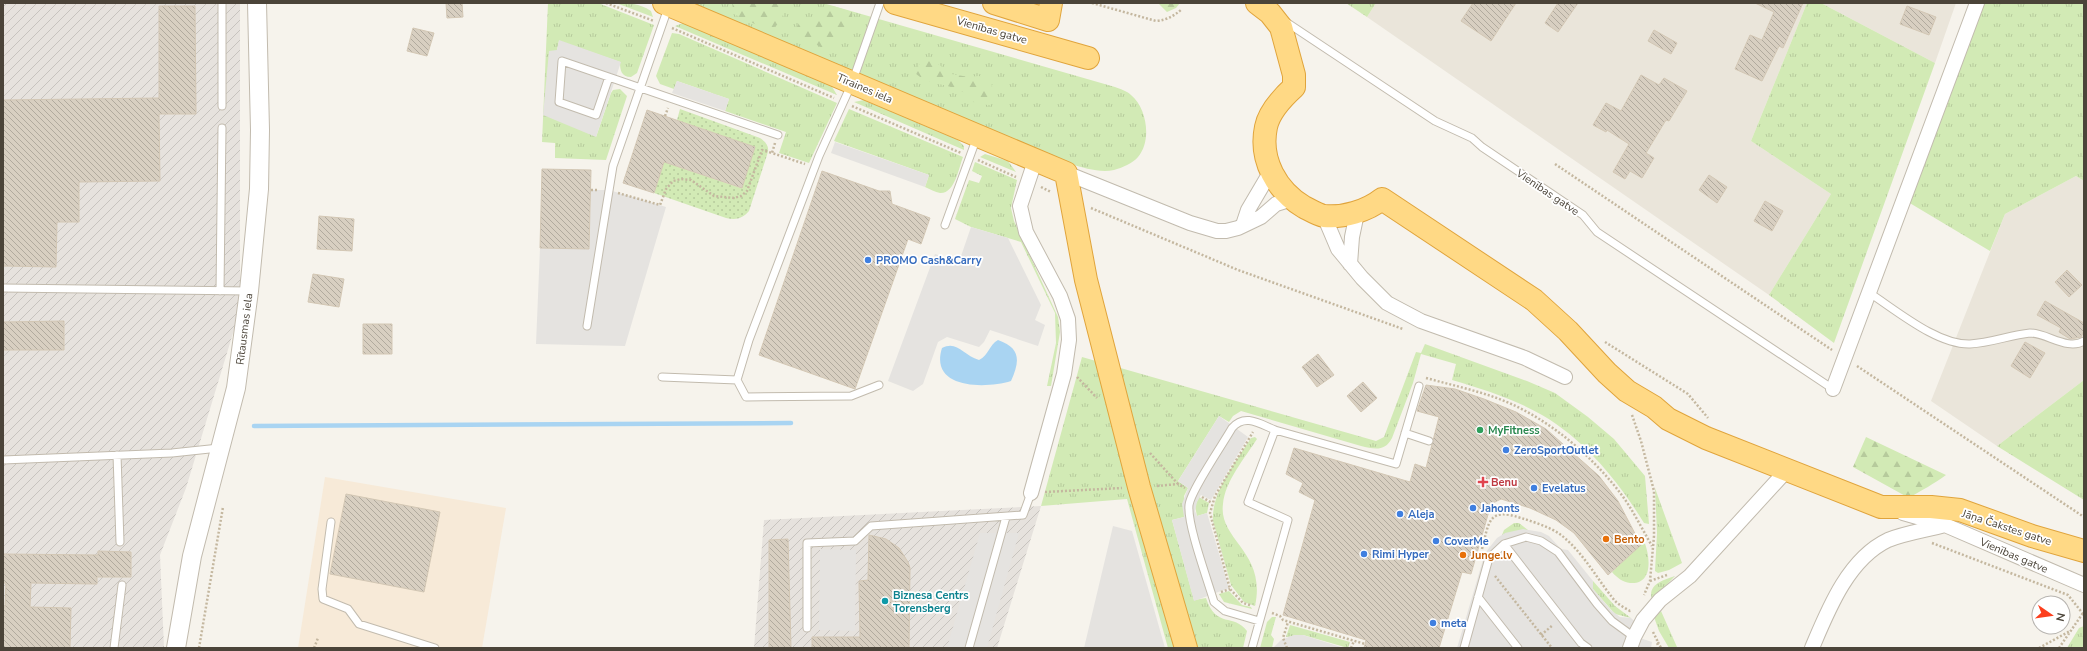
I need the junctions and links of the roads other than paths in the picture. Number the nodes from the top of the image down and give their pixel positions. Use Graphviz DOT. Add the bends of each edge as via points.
graph roads {
  1 [pos="222,3"];
  2 [pos="257,3"];
  3 [pos="880,3"];
  4 [pos="895,3"];
  5 [pos="994,3"];
  6 [pos="1051,3"];
  7 [pos="1977,3"];
  8 [pos="1264,8"];
  9 [pos="665,11"];
  10 [pos="1088,58"];
  11 [pos="609,77"];
  12 [pos="640,88"];
  13 [pos="848,93"];
  14 [pos="222,106"];
  15 [pos="222,128"];
  16 [pos="778,135"];
  17 [pos="977,136"];
  18 [pos="1035,161"];
  19 [pos="1271,171"];
  20 [pos="1066,173"];
  21 [pos="1292,200"];
  22 [pos="1357,212"];
  23 [pos="1324,216"];
  24 [pos="946,225"];
  25 [pos="1244,225"];
  26 [pos="1350,264"];
  27 [pos="3,288"];
  28 [pos="220,291"];
  29 [pos="249,292"];
  30 [pos="1868,292"];
  31 [pos="587,326"];
  32 [pos="2084,341"];
  33 [pos="662,377"];
  34 [pos="1565,377"];
  35 [pos="737,380"];
  36 [pos="879,385"];
  37 [pos="1419,386"];
  38 [pos="1833,389"];
  39 [pos="1275,430"];
  40 [pos="1405,433"];
  41 [pos="1430,441"];
  42 [pos="219,448"];
  43 [pos="117,455"];
  44 [pos="3,460"];
  45 [pos="1787,470"];
  46 [pos="1031,493"];
  47 [pos="1881,507"];
  48 [pos="1006,517"];
  49 [pos="331,522"];
  50 [pos="1945,525"];
  51 [pos="120,542"];
  52 [pos="1504,544"];
  53 [pos="2084,551"];
  54 [pos="122,585"];
  55 [pos="2084,585"];
  56 [pos="1478,597"];
  57 [pos="1260,621"];
  58 [pos="807,628"];
  59 [pos="1632,642"];
  60 [pos="114,648"];
  61 [pos="176,648"];
  62 [pos="435,648"];
  63 [pos="969,648"];
  64 [pos="1186,648"];
  65 [pos="1252,648"];
  66 [pos="1464,648"];
  67 [pos="1518,648"];
  68 [pos="1588,648"];
  69 [pos="1812,648"];
  1 -- 14 [label="lane"];
  2 -- 29 [label="street, Rītausmas iela" via="259,189"];
  3 -- 13 [label="lane"];
  4 -- 10 [label="highway, Vienības gatve"];
  5 -- 6 [label="highway" via="1048,20"];
  7 -- 30 [label="street"];
  8 -- 19 [label="highway" via="1281,27 1294,75 1294,87 1282,98 1266,126 1265,147"];
  8 -- 38 [label="lane, Vienības gatve" via="1435,121 1472,138 1584,215 1597,232"];
  9 -- 12 [label="lane"];
  9 -- 13 [label="highway, Tīraines iela"];
  11 -- 11 [label="lane" via="562,61 559,102 596,115"];
  11 -- 12 [label="lane"];
  12 -- 16 [label="lane"];
  12 -- 31 [label="lane" via="613,166"];
  13 -- 17 [label="highway, Tīraines iela"];
  13 -- 35 [label="lane" via="815,168 749,340"];
  15 -- 28 [label="lane"];
  17 -- 18 [label="highway, Tīraines iela"];
  17 -- 24 [label="lane"];
  18 -- 20 [label="highway, Tīraines iela"];
  18 -- 46 [label="street" via="1020,206 1026,232 1060,296 1068,319 1069,340 1066,364"];
  19 -- 21 [label="highway"];
  19 -- 25 [label="street" via="1248,210"];
  20 -- 25 [label="street" via="1190,223 1217,231"];
  20 -- 64 [label="highway" via="1086,280 1135,472"];
  21 -- 23 [label="highway"];
  21 -- 25 [label="street" via="1276,204 1261,217"];
  22 -- 23 [label="highway"];
  22 -- 26 [label="street"];
  22 -- 45 [label="highway" via="1382,199 1534,300 1568,331 1606,373 1668,419 1706,438"];
  23 -- 26 [label="street" via="1338,249"];
  26 -- 34 [label="street" via="1387,303 1421,321 1525,358"];
  27 -- 28 [label="lane"];
  28 -- 29 [label="lane"];
  29 -- 42 [label="street, Rītausmas iela" via="236,388"];
  30 -- 32 [label="lane" via="1930,332 1963,344 2030,333 2038,333 2073,345"];
  30 -- 38 [label="street"];
  33 -- 35 [label="lane"];
  35 -- 36 [label="lane" via="746,397 852,396"];
  37 -- 40 [label="lane"];
  39 -- 40 [label="lane" via="1396,464"];
  39 -- 57 [label="lane" via="1248,502 1288,520"];
  39 -- 57 [label="lane" via="1258,423 1238,421 1189,504 1190,519 1214,602 1225,611"];
  40 -- 41 [label="lane"];
  42 -- 43 [label="lane"];
  42 -- 61 [label="street, Rītausmas iela" via="192,556"];
  43 -- 44 [label="lane"];
  43 -- 51 [label="lane"];
  45 -- 47 [label="highway"];
  45 -- 59 [label="street" via="1690,576 1660,600 1643,620"];
  46 -- 48 [label="lane" via="1023,515"];
  47 -- 50 [label="street, Vienības gatve"];
  47 -- 53 [label="highway, Jāņa Čakstes gatve" via="1960,510 2032,536"];
  48 -- 58 [label="lane" via="871,526 855,541 807,543"];
  48 -- 63 [label="lane"];
  49 -- 62 [label="lane" via="322,589 323,599 348,609 359,624"];
  50 -- 55 [label="street, Vienības gatve"];
  50 -- 69 [label="street" via="1890,540 1870,551 1836,597"];
  52 -- 56 [label="lane" via="1489,558"];
  52 -- 59 [label="lane" via="1526,537 1541,541 1558,552 1607,616"];
  52 -- 68 [label="lane" via="1581,643"];
  54 -- 60 [label="lane"];
  56 -- 66 [label="lane"];
  56 -- 67 [label="lane"];
  57 -- 65 [label="lane"];
}
